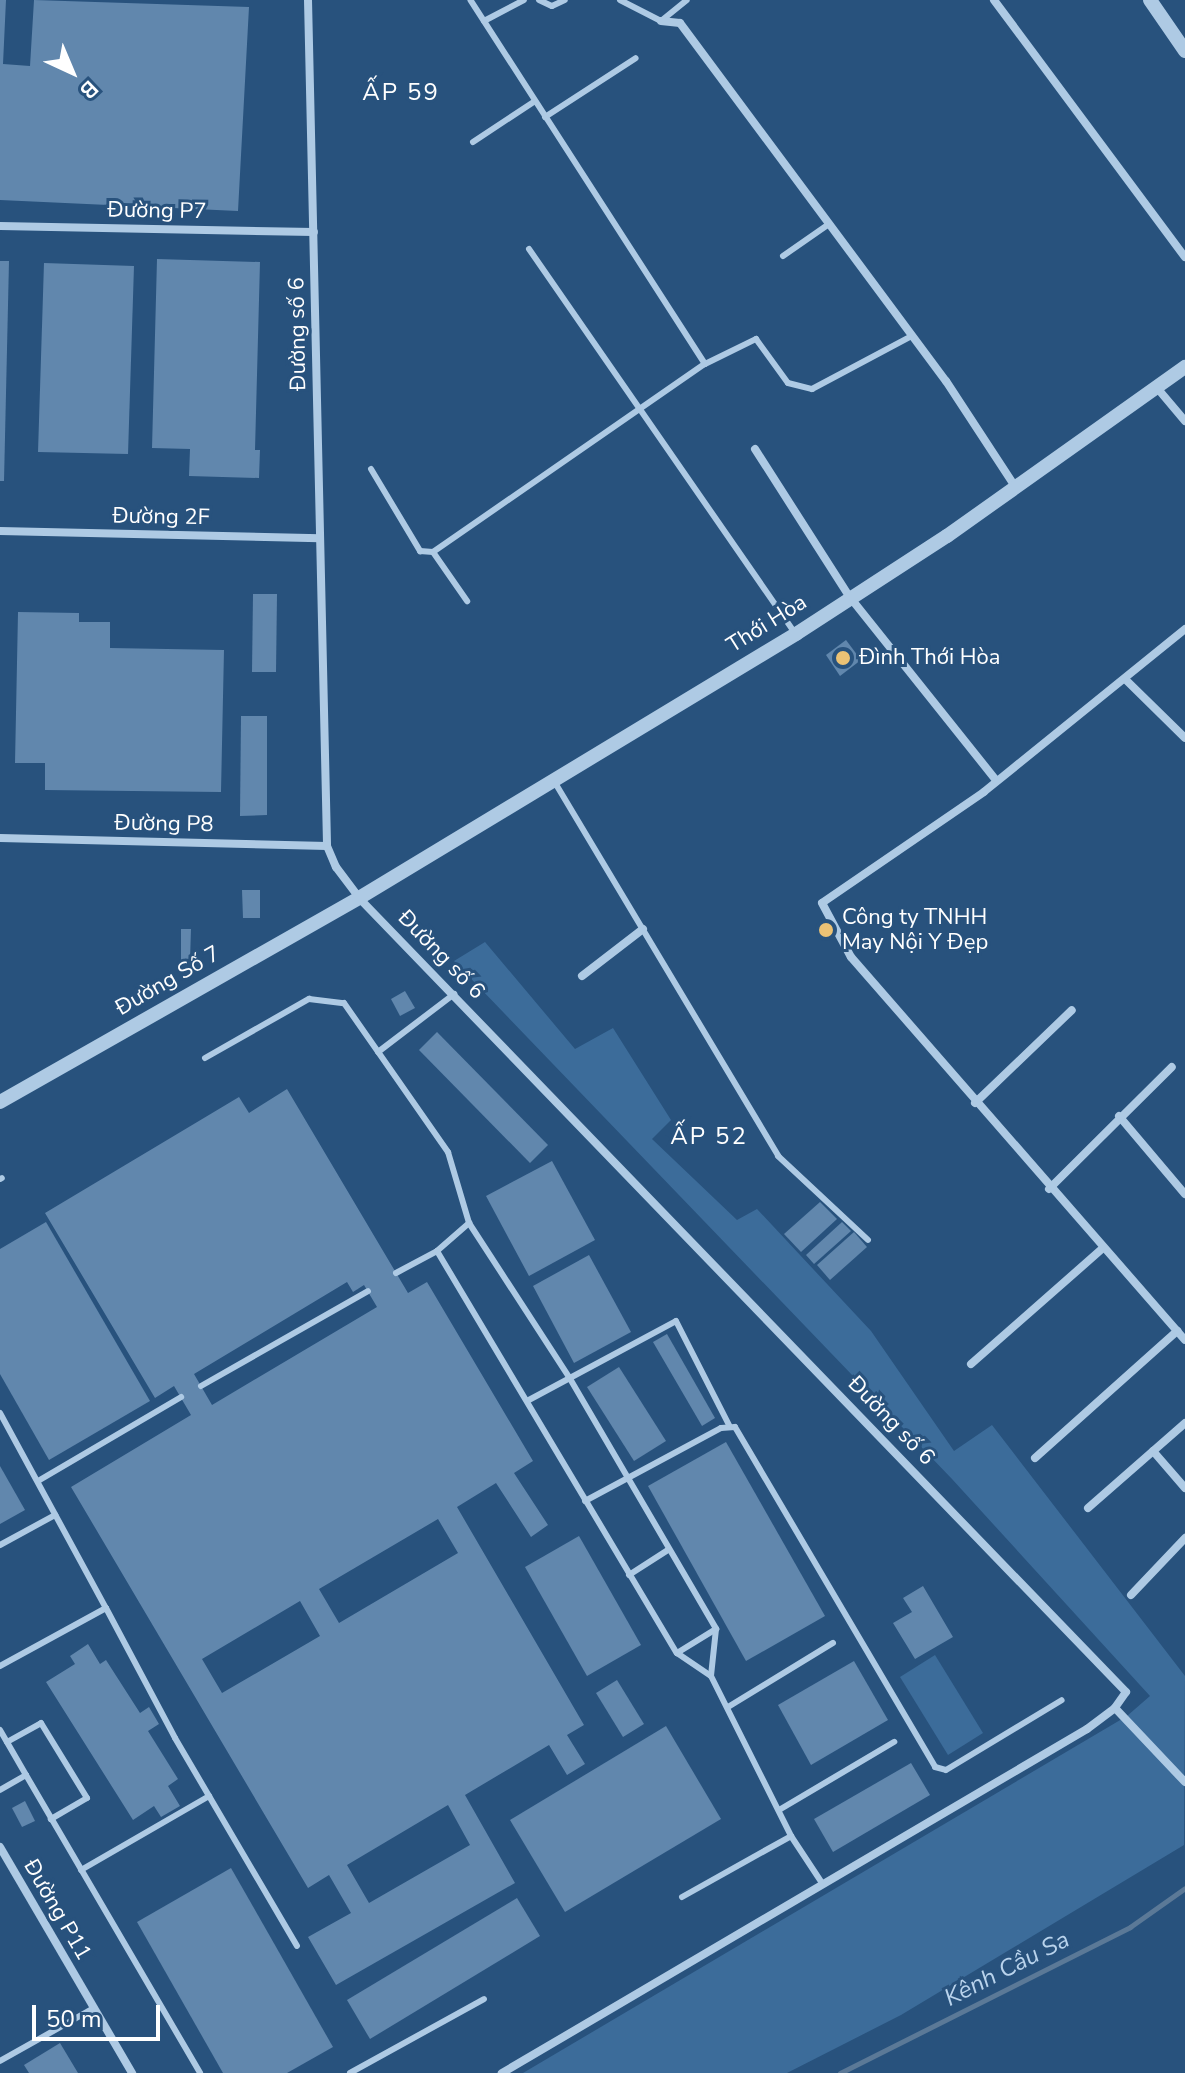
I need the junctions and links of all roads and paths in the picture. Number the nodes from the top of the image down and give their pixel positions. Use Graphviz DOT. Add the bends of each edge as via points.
graph roads {
  1 [pos="308,0"];
  2 [pos="470,0"];
  3 [pos="524,0"];
  4 [pos="539,0"];
  5 [pos="565,0"];
  6 [pos="620,0"];
  7 [pos="687,0"];
  8 [pos="994,0"];
  9 [pos="1150,0"];
  10 [pos="484,21"];
  11 [pos="661,21"];
  12 [pos="1185,51"];
  13 [pos="636,58"];
  14 [pos="535,101"];
  15 [pos="545,117"];
  16 [pos="473,142"];
  17 [pos="829,224"];
  18 [pos="0,226"];
  19 [pos="314,232"];
  20 [pos="529,249"];
  21 [pos="783,256"];
  22 [pos="1185,257"];
  23 [pos="910,337"];
  24 [pos="705,364"];
  25 [pos="1185,367"];
  26 [pos="1158,389"];
  27 [pos="640,412"];
  28 [pos="1185,421"];
  29 [pos="755,449"];
  30 [pos="371,469"];
  31 [pos="1016,488"];
  32 [pos="0,531"];
  33 [pos="320,538"];
  34 [pos="433,552"];
  35 [pos="849,596"];
  36 [pos="467,601"];
  37 [pos="1185,629"];
  38 [pos="796,634"];
  39 [pos="1125,679"];
  40 [pos="1185,738"];
  41 [pos="552,778"];
  42 [pos="996,780"];
  43 [pos="0,838"];
  44 [pos="327,846"];
  45 [pos="359,898"];
  46 [pos="643,929"];
  47 [pos="582,976"];
  48 [pos="454,994"];
  49 [pos="1072,1010"];
  50 [pos="378,1052"];
  51 [pos="205,1058"];
  52 [pos="1172,1067"];
  53 [pos="0,1102"];
  54 [pos="975,1103"];
  55 [pos="1119,1116"];
  56 [pos="1049,1189"];
  57 [pos="1185,1194"];
  58 [pos="469,1223"];
  59 [pos="868,1240"];
  60 [pos="1103,1248"];
  61 [pos="437,1251"];
  62 [pos="396,1273"];
  63 [pos="368,1291"];
  64 [pos="1177,1331"];
  65 [pos="1185,1340"];
  66 [pos="971,1364"];
  67 [pos="569,1377"];
  68 [pos="201,1386"];
  69 [pos="181,1397"];
  70 [pos="527,1401"];
  71 [pos="0,1413"];
  72 [pos="1185,1423"];
  73 [pos="729,1425"];
  74 [pos="1153,1451"];
  75 [pos="1035,1458"];
  76 [pos="626,1476"];
  77 [pos="38,1481"];
  78 [pos="1185,1488"];
  79 [pos="585,1501"];
  80 [pos="1088,1508"];
  81 [pos="55,1515"];
  82 [pos="1185,1538"];
  83 [pos="0,1545"];
  84 [pos="668,1550"];
  85 [pos="629,1575"];
  86 [pos="1131,1595"];
  87 [pos="106,1608"];
  88 [pos="716,1629"];
  89 [pos="833,1643"];
  90 [pos="677,1653"];
  91 [pos="0,1666"];
  92 [pos="711,1676"];
  93 [pos="1062,1700"];
  94 [pos="728,1707"];
  95 [pos="1115,1708"];
  96 [pos="0,1730"];
  97 [pos="7,1742"];
  98 [pos="894,1742"];
  99 [pos="26,1775"];
  100 [pos="1185,1782"];
  101 [pos="0,1790"];
  102 [pos="209,1796"];
  103 [pos="779,1810"];
  104 [pos="51,1819"];
  105 [pos="791,1836"];
  106 [pos="0,1847"];
  107 [pos="81,1870"];
  108 [pos="822,1883"];
  109 [pos="682,1897"];
  110 [pos="297,1946"];
  111 [pos="484,1999"];
  112 [pos="94,2008"];
  113 [pos="0,2061"];
  114 [pos="132,2073"];
  115 [pos="200,2073"];
  116 [pos="350,2073"];
  117 [pos="502,2073"];
  1 -- 19 [label="street, Đường số 6"];
  2 -- 10 [label="lane"];
  3 -- 10 [label="lane"];
  4 -- 5 [label="lane" via="552,6"];
  6 -- 11 [label="lane"];
  7 -- 11 [label="lane"];
  8 -- 22 [label="street"];
  9 -- 12 [label="street"];
  10 -- 14 [label="lane"];
  11 -- 17 [label="street" via="680,23"];
  13 -- 15 [label="lane"];
  14 -- 15 [label="lane"];
  14 -- 16 [label="lane"];
  15 -- 24 [label="lane"];
  17 -- 21 [label="lane"];
  17 -- 23 [label="street"];
  18 -- 19 [label="street, Đường P7"];
  19 -- 33 [label="street, Đường số 6"];
  20 -- 27 [label="lane"];
  23 -- 24 [label="lane" via="812,389 788,383 756,339"];
  23 -- 31 [label="street"];
  24 -- 27 [label="lane"];
  25 -- 26 [label="street, Thới Hòa"];
  26 -- 28 [label="street"];
  26 -- 31 [label="street, Thới Hòa"];
  27 -- 34 [label="lane"];
  27 -- 38 [label="lane"];
  29 -- 35 [label="street"];
  30 -- 34 [label="lane" via="420,551"];
  31 -- 35 [label="street, Thới Hòa"];
  32 -- 33 [label="street, Đường 2F"];
  33 -- 44 [label="street, Đường số 6"];
  34 -- 36 [label="lane"];
  35 -- 38 [label="street, Thới Hòa"];
  35 -- 42 [label="street"];
  37 -- 39 [label="street"];
  38 -- 41 [label="street, Thới Hòa"];
  39 -- 40 [label="street"];
  39 -- 42 [label="street"];
  41 -- 45 [label="street, Thới Hòa"];
  41 -- 46 [label="lane"];
  42 -- 54 [label="street" via="822,903 851,957"];
  43 -- 44 [label="street, Đường P8"];
  44 -- 45 [label="street, Đường số 6"];
  45 -- 48 [label="street, Đường số 6"];
  45 -- 53 [label="street, Đường Số 7"];
  46 -- 47 [label="street"];
  46 -- 59 [label="lane" via="778,1156"];
  48 -- 50 [label="lane"];
  48 -- 95 [label="street, Đường số 6" via="1126,1692"];
  49 -- 54 [label="street"];
  50 -- 51 [label="lane" via="344,1003 309,999"];
  50 -- 58 [label="lane" via="448,1152"];
  52 -- 55 [label="street"];
  54 -- 56 [label="street"];
  55 -- 56 [label="street"];
  55 -- 57 [label="street"];
  56 -- 60 [label="street"];
  58 -- 61 [label="lane"];
  58 -- 67 [label="lane"];
  60 -- 64 [label="street"];
  60 -- 66 [label="street"];
  61 -- 62 [label="lane"];
  61 -- 70 [label="lane"];
  63 -- 68 [label="lane"];
  64 -- 65 [label="street"];
  64 -- 75 [label="street"];
  67 -- 70 [label="lane"];
  67 -- 73 [label="lane" via="676,1321"];
  67 -- 76 [label="lane"];
  69 -- 77 [label="lane"];
  70 -- 79 [label="lane"];
  71 -- 77 [label="lane"];
  72 -- 74 [label="street"];
  73 -- 76 [label="lane"];
  73 -- 93 [label="lane" via="740,1432 935,1767 946,1770"];
  74 -- 78 [label="street"];
  74 -- 80 [label="street"];
  76 -- 79 [label="lane"];
  76 -- 84 [label="lane"];
  77 -- 81 [label="lane"];
  79 -- 85 [label="lane"];
  81 -- 83 [label="lane"];
  81 -- 87 [label="lane"];
  82 -- 86 [label="street"];
  84 -- 85 [label="lane"];
  84 -- 88 [label="lane"];
  85 -- 90 [label="lane"];
  87 -- 91 [label="lane"];
  87 -- 102 [label="lane"];
  88 -- 90 [label="lane"];
  88 -- 92 [label="lane"];
  89 -- 94 [label="lane"];
  90 -- 92 [label="lane"];
  92 -- 94 [label="lane"];
  94 -- 103 [label="lane"];
  95 -- 100 [label="street"];
  95 -- 108 [label="street"];
  96 -- 97 [label="lane"];
  97 -- 99 [label="lane"];
  97 -- 104 [label="lane" via="41,1723 87,1798"];
  98 -- 103 [label="lane"];
  99 -- 101 [label="lane"];
  99 -- 104 [label="lane"];
  102 -- 107 [label="lane"];
  102 -- 110 [label="lane"];
  103 -- 105 [label="lane"];
  104 -- 107 [label="lane"];
  105 -- 108 [label="lane"];
  105 -- 109 [label="lane"];
  106 -- 112 [label="street, Đường P11"];
  107 -- 115 [label="lane"];
  108 -- 117 [label="street"];
  111 -- 116 [label="lane"];
  112 -- 113 [label="lane"];
  112 -- 114 [label="street, Đường P11"];
}
